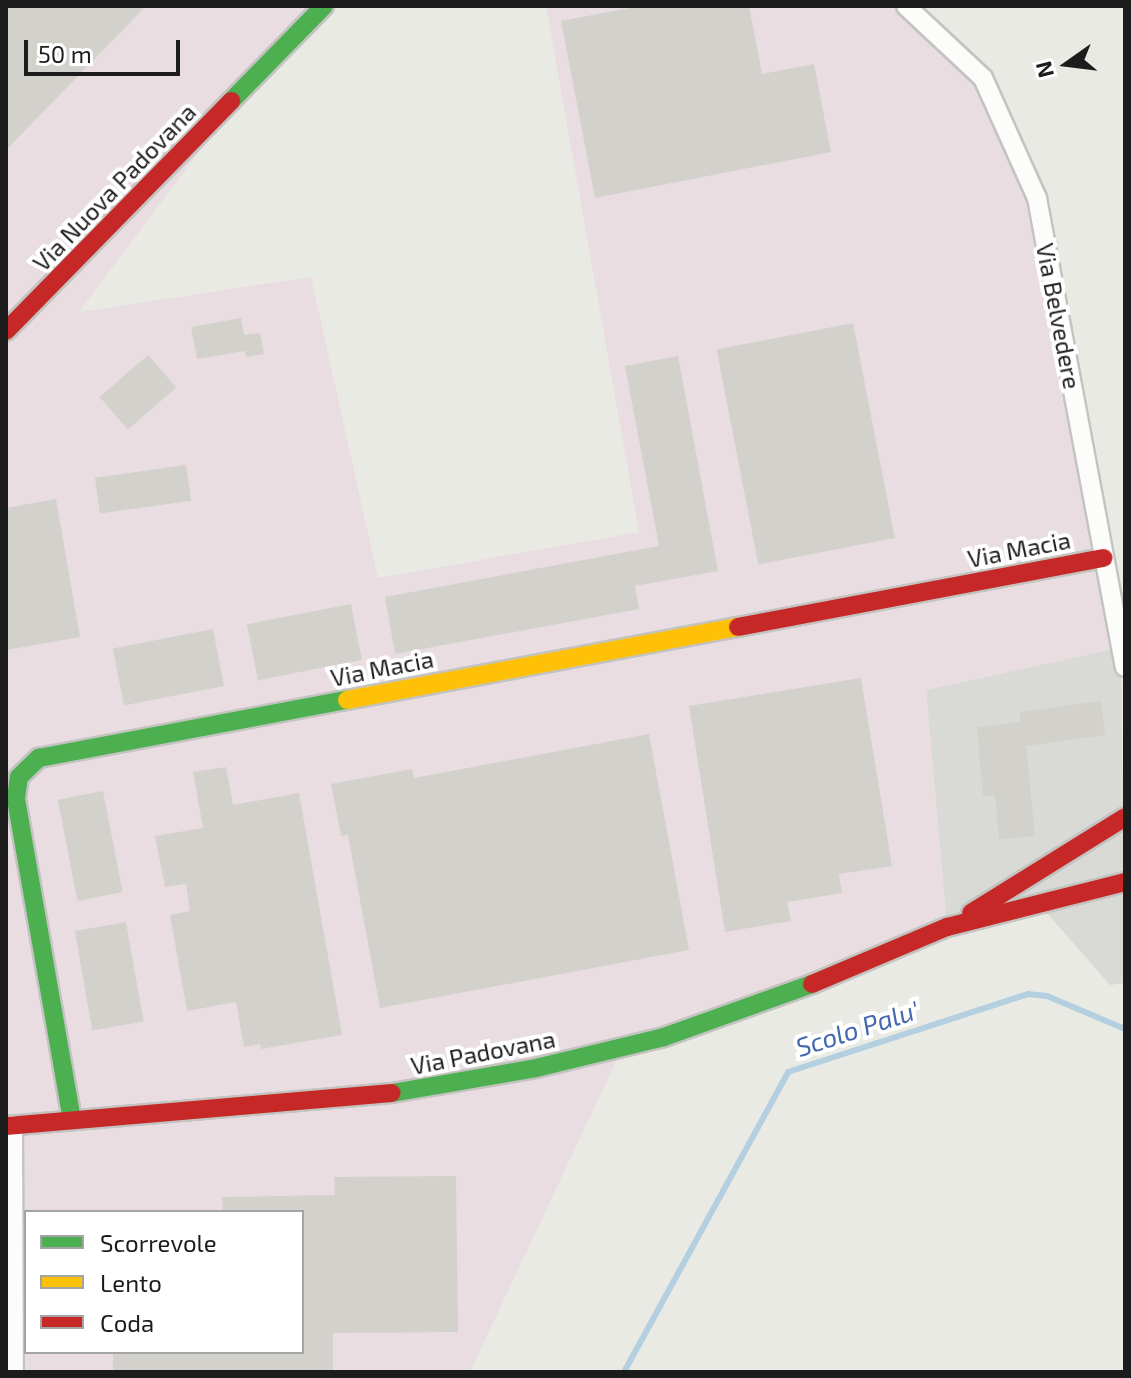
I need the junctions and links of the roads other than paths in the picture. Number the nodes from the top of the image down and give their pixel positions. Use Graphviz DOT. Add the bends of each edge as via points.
graph roads {
  1 [pos="324,6"];
  2 [pos="906,6"];
  3 [pos="6,331"];
  4 [pos="1104,558"];
  5 [pos="1125,667"];
  6 [pos="1125,817"];
  7 [pos="1125,882"];
  8 [pos="947,927"];
  9 [pos="72,1120"];
  10 [pos="9,1126"];
  11 [pos="14,1372"];
  1 -- 3 [label="street, Via Nuova Padovana"];
  2 -- 4 [label="street, Via Belvedere" via="983,78 1037,198"];
  4 -- 5 [label="street, Via Belvedere"];
  4 -- 9 [label="street, Via Macia" via="39,758 19,777 16,798"];
  6 -- 8 [label="street, Via Padovana"];
  7 -- 8 [label="street, Via Padovana"];
  8 -- 9 [label="street, Via Padovana" via="773,1000 664,1037 536,1068 406,1092"];
  9 -- 10 [label="street, Via Padovana"];
  10 -- 11 [label="street"];
}
